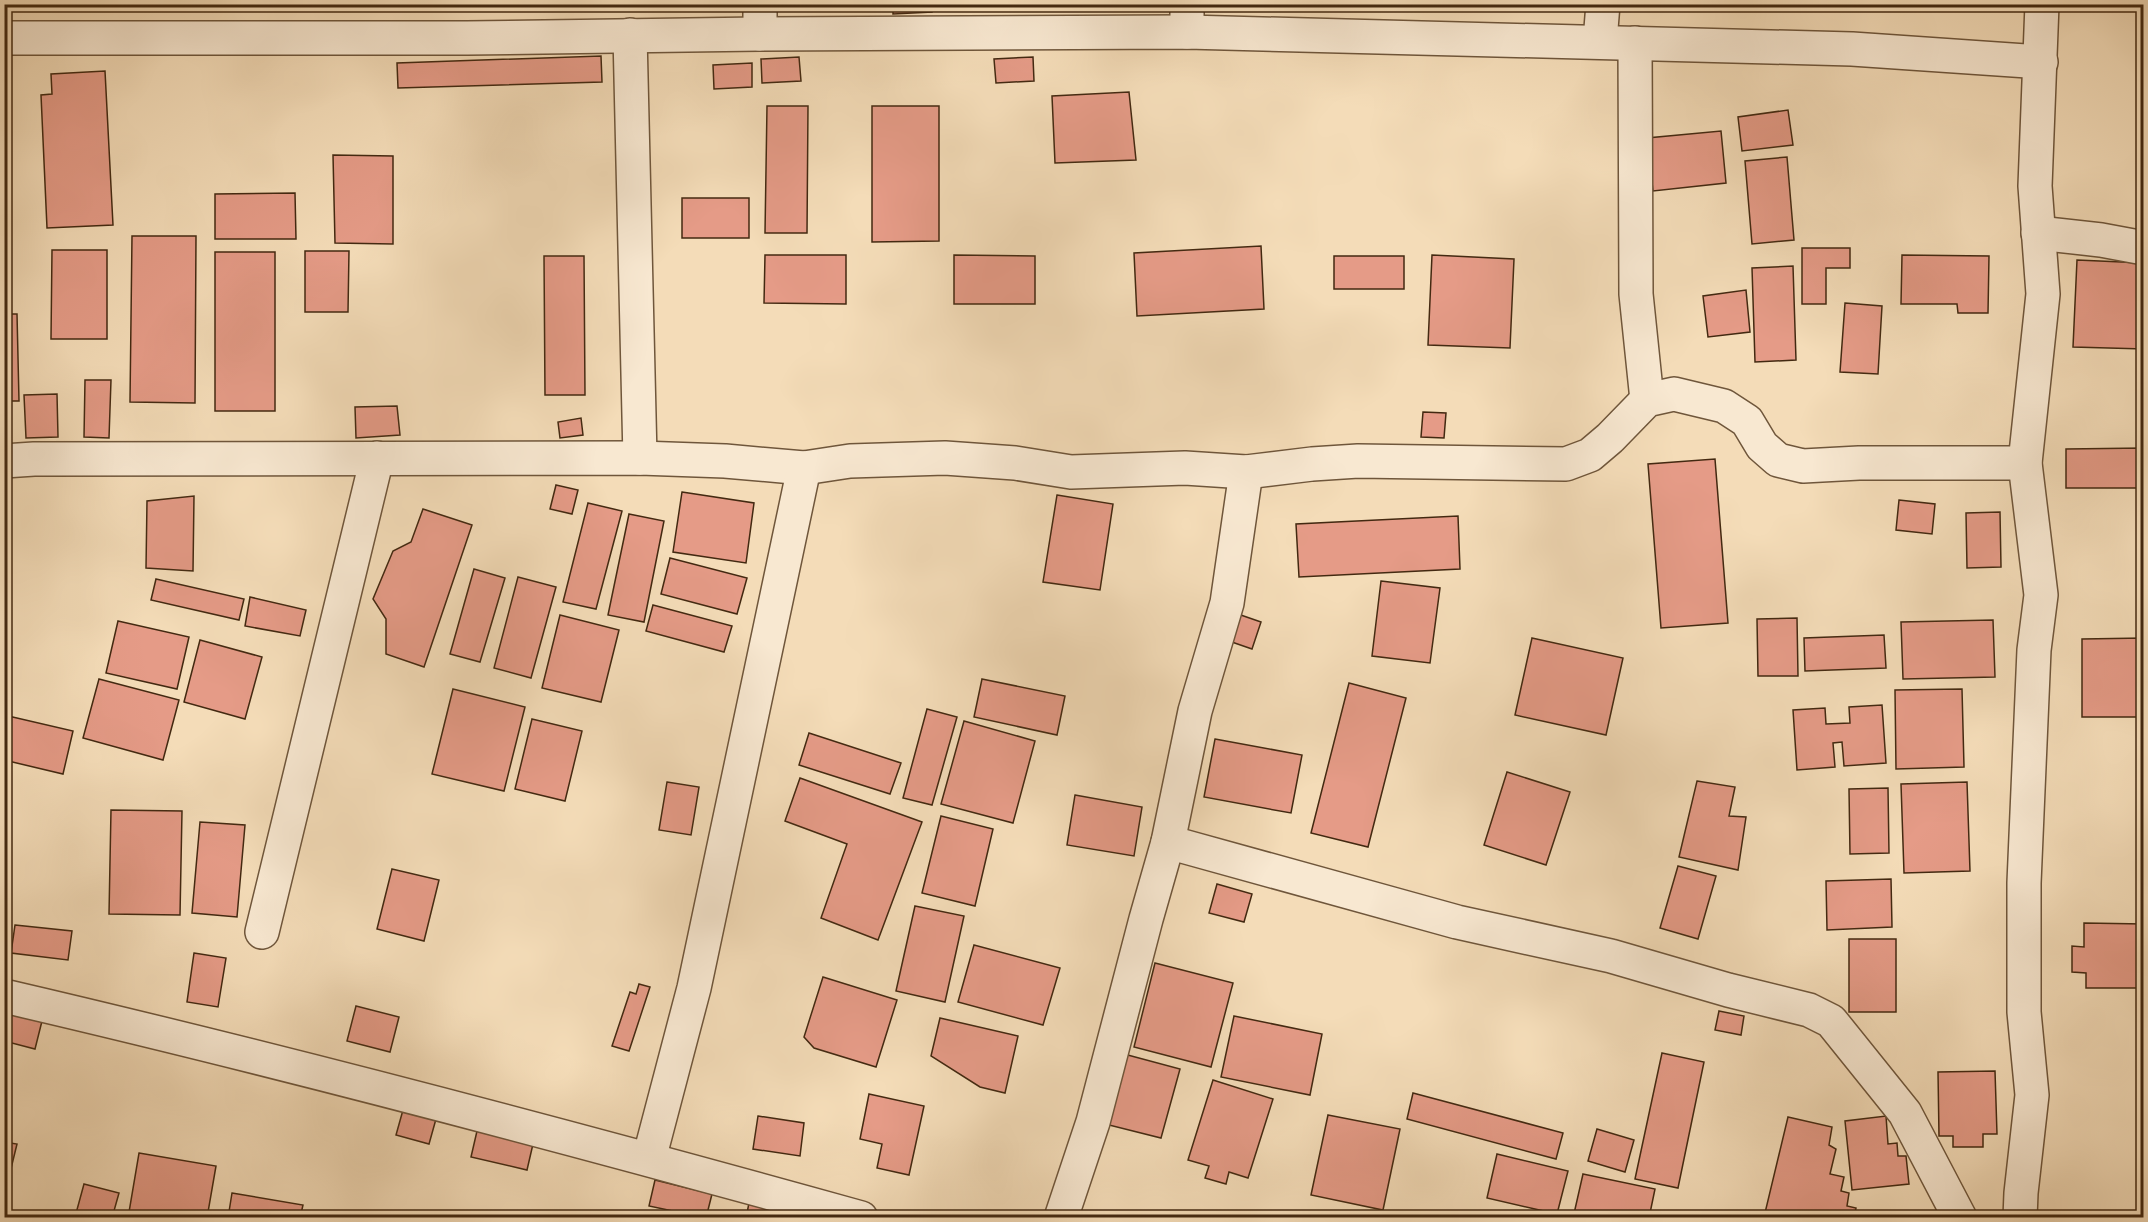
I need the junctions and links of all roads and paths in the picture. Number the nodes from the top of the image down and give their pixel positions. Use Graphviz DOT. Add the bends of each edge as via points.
graph roads {
  1 [pos="1603,4"];
  2 [pos="2042,4"];
  3 [pos="1187,18"];
  4 [pos="760,19"];
  5 [pos="630,35"];
  6 [pos="4,38"];
  7 [pos="1600,41"];
  8 [pos="1635,43"];
  9 [pos="2041,62"];
  10 [pos="2038,233"];
  11 [pos="2144,248"];
  12 [pos="1647,400"];
  13 [pos="377,458"];
  14 [pos="640,458"];
  15 [pos="4,461"];
  16 [pos="2025,463"];
  17 [pos="804,468"];
  18 [pos="1246,472"];
  19 [pos="1168,842"];
  20 [pos="262,932"];
  21 [pos="4,996"];
  22 [pos="649,1159"];
  23 [pos="861,1218"];
  24 [pos="1061,1218"];
  25 [pos="1960,1218"];
  26 [pos="2020,1218"];
  1 -- 7 [label="street"];
  2 -- 9 [label="street"];
  3 -- 4 [label="street"];
  3 -- 7 [label="street"];
  4 -- 5 [label="street"];
  5 -- 6 [label="street"];
  5 -- 14 [label="street"];
  7 -- 8 [label="street"];
  8 -- 9 [label="street" via="1852,49"];
  8 -- 12 [label="street" via="1635,294"];
  9 -- 10 [label="street" via="2035,186"];
  10 -- 11 [label="street"];
  10 -- 16 [label="street" via="2043,294"];
  12 -- 16 [label="street" via="1674,394 1724,406 1747,421 1762,446 1778,460 1803,466"];
  12 -- 18 [label="street" via="1590,455 1566,464 1358,461"];
  13 -- 14 [label="street"];
  13 -- 15 [label="street"];
  13 -- 20 [label="street"];
  14 -- 17 [label="street"];
  16 -- 26 [label="street" via="2041,595 2034,650 2024,883 2024,1012 2032,1095"];
  17 -- 18 [label="street" via="850,461 945,458 1071,472 1185,468"];
  17 -- 22 [label="street" via="693,988"];
  18 -- 19 [label="street" via="1227,603 1195,711"];
  19 -- 24 [label="street" via="1094,1122"];
  19 -- 25 [label="street" via="1457,922 1611,956 1809,1010 1831,1021 1905,1113"];
  21 -- 22 [label="street"];
  22 -- 23 [label="street"];
}
